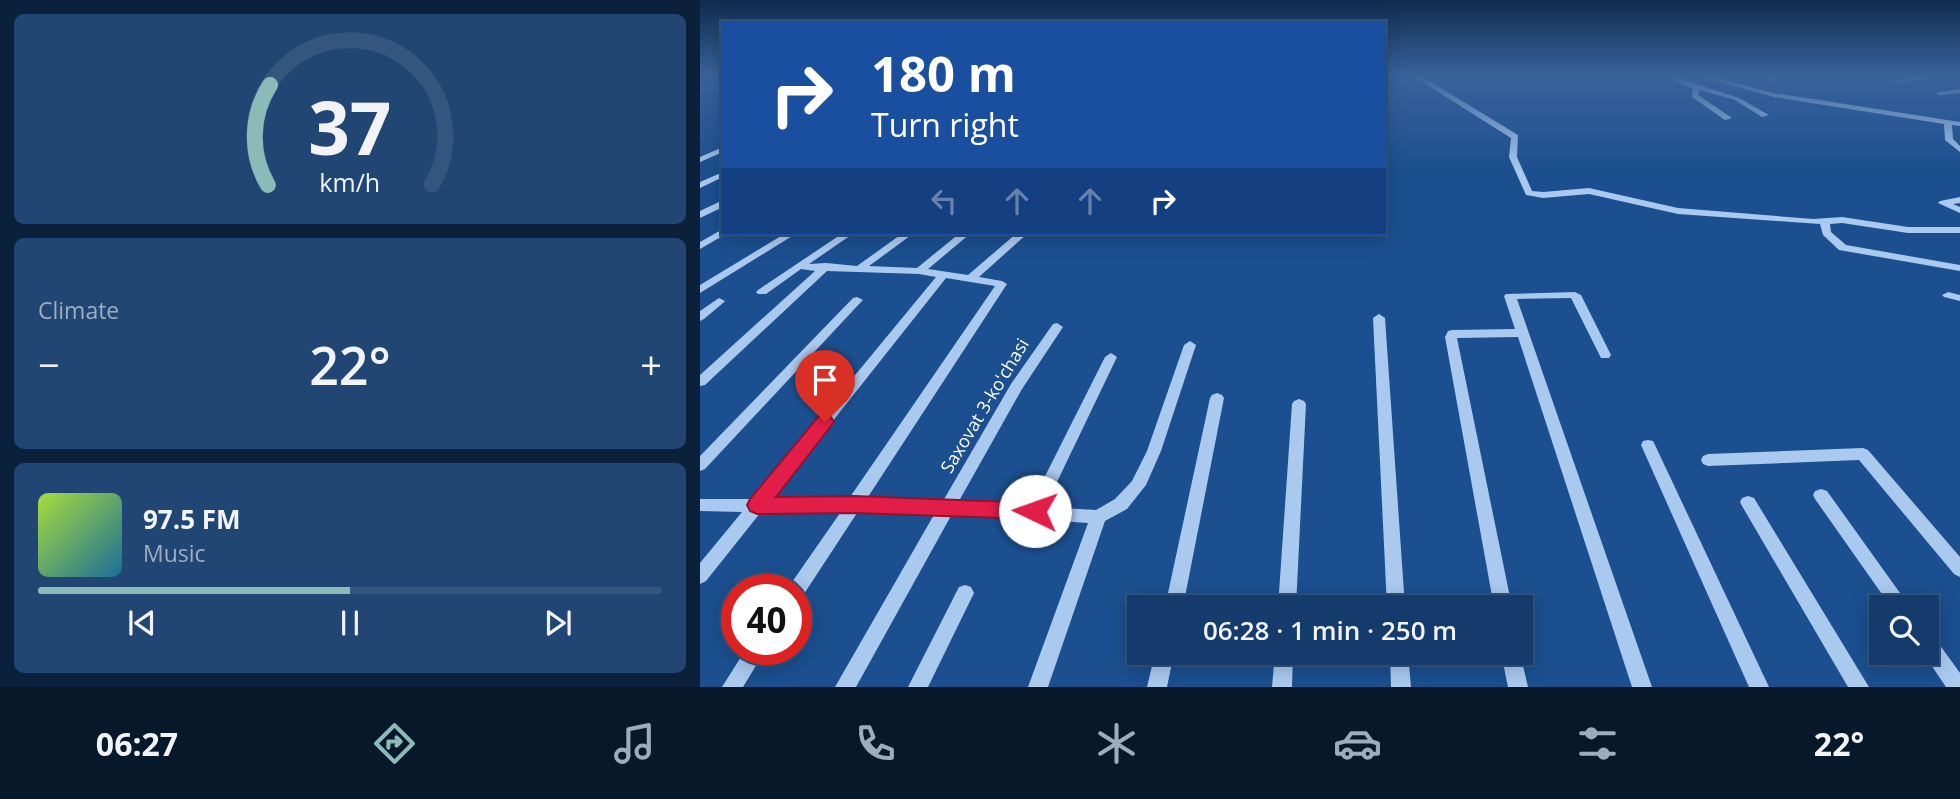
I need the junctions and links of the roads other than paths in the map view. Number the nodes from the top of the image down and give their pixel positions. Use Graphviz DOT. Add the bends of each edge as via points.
graph roads {
  1 [pos="1468,108"];
  2 [pos="1713,108"];
  3 [pos="1753,108"];
  4 [pos="1854,108"];
  5 [pos="1765,115"];
  6 [pos="1894,115"];
  7 [pos="1728,118"];
  8 [pos="1948,122"];
  9 [pos="1960,124"];
  10 [pos="721,150"];
  11 [pos="1960,150"];
  12 [pos="700,160"];
  13 [pos="721,175"];
  14 [pos="700,185"];
  15 [pos="1960,200"];
  16 [pos="721,203"];
  17 [pos="1960,210"];
  18 [pos="700,215"];
  19 [pos="1825,222"];
  20 [pos="1960,230"];
  21 [pos="721,233"];
  22 [pos="789,235"];
  23 [pos="846,235"];
  24 [pos="906,235"];
  25 [pos="964,235"];
  26 [pos="1021,235"];
  27 [pos="700,246"];
  28 [pos="1843,247"];
  29 [pos="802,264"];
  30 [pos="826,266"];
  31 [pos="860,267"];
  32 [pos="1960,268"];
  33 [pos="919,271"];
  34 [pos="943,275"];
  35 [pos="970,279"];
  36 [pos="700,290"];
  37 [pos="762,292"];
  38 [pos="857,300"];
  39 [pos="719,301"];
  40 [pos="700,317"];
  41 [pos="1379,318"];
  42 [pos="1057,327"];
  43 [pos="1521,333"];
  44 [pos="1190,345"];
  45 [pos="1605,355"];
  46 [pos="1111,357"];
  47 [pos="700,382"];
  48 [pos="1217,398"];
  49 [pos="1299,404"];
  50 [pos="1648,445"];
  51 [pos="1708,460"];
  52 [pos="700,465"];
  53 [pos="1821,495"];
  54 [pos="1748,502"];
  55 [pos="700,505"];
  56 [pos="757,505"];
  57 [pos="854,505"];
  58 [pos="947,507"];
  59 [pos="1035,511"];
  60 [pos="1098,517"];
  61 [pos="1960,569"];
  62 [pos="807,574"];
  63 [pos="700,576"];
  64 [pos="965,593"];
  65 [pos="1176,595"];
  66 [pos="1288,595"];
  67 [pos="1395,595"];
  68 [pos="1501,595"];
  69 [pos="1892,595"];
  70 [pos="1939,660"];
  71 [pos="746,665"];
  72 [pos="1162,665"];
  73 [pos="1283,665"];
  74 [pos="1400,665"];
  75 [pos="1513,665"];
  76 [pos="732,687"];
  77 [pos="845,687"];
  78 [pos="918,687"];
  79 [pos="1038,687"];
  80 [pos="1157,687"];
  81 [pos="1282,687"];
  82 [pos="1401,687"];
  83 [pos="1518,687"];
  84 [pos="1643,687"];
  85 [pos="1759,687"];
  86 [pos="1859,687"];
  87 [pos="1958,687"];
  1 -- 19 [label="street" via="1515,137 1513,158 1529,193 1588,191 1678,211"];
  2 -- 7 [label="street"];
  3 -- 5 [label="street"];
  4 -- 6 [label="street"];
  4 -- 8 [label="street"];
  8 -- 9 [label="street"];
  8 -- 11 [label="street" via="1949,140"];
  10 -- 12 [label="street"];
  13 -- 14 [label="street"];
  15 -- 17 [label="street" via="1943,203"];
  16 -- 18 [label="street"];
  19 -- 20 [label="street"];
  19 -- 28 [label="street" via="1826,233"];
  21 -- 27 [label="street"];
  22 -- 36 [label="street"];
  23 -- 29 [label="street"];
  24 -- 31 [label="street"];
  25 -- 33 [label="street"];
  26 -- 35 [label="street"];
  28 -- 32 [label="street"];
  29 -- 30 [label="street"];
  29 -- 37 [label="street"];
  30 -- 31 [label="street"];
  30 -- 47 [label="street"];
  31 -- 33 [label="street"];
  33 -- 34 [label="street"];
  34 -- 35 [label="street"];
  34 -- 56 [label="street"];
  35 -- 57 [label="street" via="1002,284"];
  38 -- 52 [label="street"];
  39 -- 40 [label="street"];
  41 -- 67 [label="street"];
  42 -- 58 [label="street, Saxovat 3-koʻchasi" via="1016,387"];
  43 -- 45 [label="street" via="1510,296 1575,295"];
  43 -- 68 [label="street" via="1451,337"];
  43 -- 84 [label="street"];
  44 -- 60 [label="street" via="1138,485 1121,504"];
  46 -- 59 [label="street"];
  48 -- 65 [label="street"];
  49 -- 66 [label="street"];
  50 -- 85 [label="street"];
  51 -- 61 [label="street" via="1863,454"];
  53 -- 69 [label="street"];
  54 -- 86 [label="street"];
  55 -- 56 [label="street"];
  56 -- 57 [label="street"];
  56 -- 63 [label="street"];
  57 -- 58 [label="street"];
  57 -- 62 [label="street"];
  58 -- 59 [label="street"];
  58 -- 77 [label="street, Saxovat 3-koʻchasi"];
  59 -- 60 [label="street"];
  60 -- 79 [label="street"];
  64 -- 78 [label="street"];
  70 -- 87 [label="street"];
  71 -- 76 [label="street"];
  72 -- 80 [label="street"];
  73 -- 81 [label="street"];
  74 -- 82 [label="street"];
  75 -- 83 [label="street"];
}
